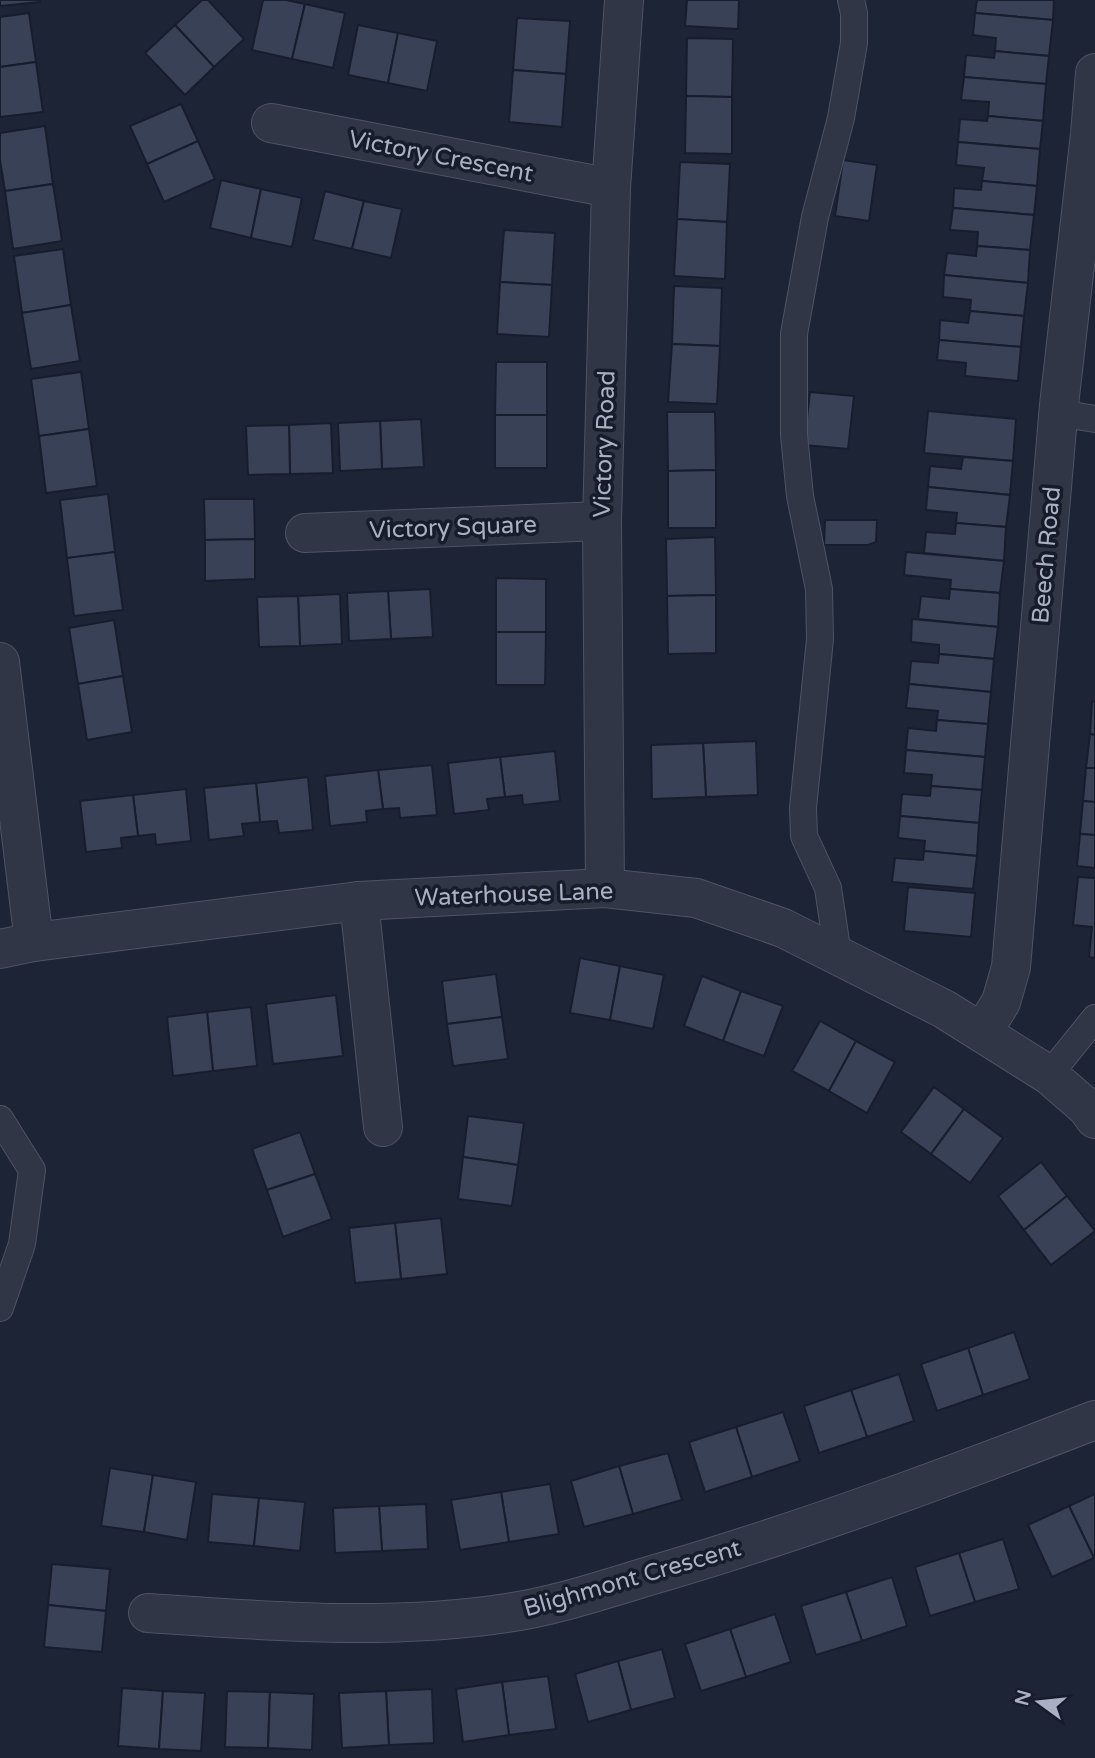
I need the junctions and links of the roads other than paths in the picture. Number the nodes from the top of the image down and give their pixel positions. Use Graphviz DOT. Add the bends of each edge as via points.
graph roads {
  1 [pos="624,0"];
  2 [pos="851,0"];
  3 [pos="1095,73"];
  4 [pos="271,123"];
  5 [pos="1093,135"];
  6 [pos="611,188"];
  7 [pos="1058,413"];
  8 [pos="1095,419"];
  9 [pos="601,521"];
  10 [pos="305,533"];
  11 [pos="0,662"];
  12 [pos="605,888"];
  13 [pos="359,901"];
  14 [pos="17,946"];
  15 [pos="838,955"];
  16 [pos="1095,1018"];
  17 [pos="983,1031"];
  18 [pos="1049,1075"];
  19 [pos="0,1119"];
  20 [pos="1095,1119"];
  21 [pos="383,1127"];
  22 [pos="0,1308"];
  23 [pos="1095,1420"];
  24 [pos="148,1613"];
  1 -- 6 [label="street, Victory Road"];
  2 -- 15 [label="lane" via="854,43 794,334 793,435 820,602 804,836 828,888"];
  3 -- 5 [label="street, Beech Road"];
  4 -- 6 [label="street, Victory Crescent"];
  5 -- 7 [label="street, Beech Road"];
  6 -- 9 [label="street, Victory Road"];
  7 -- 8 [label="lane"];
  7 -- 17 [label="street, Beech Road" via="1011,967 1001,1002"];
  9 -- 10 [label="street, Victory Square"];
  9 -- 12 [label="street, Victory Road"];
  11 -- 14 [label="street"];
  12 -- 13 [label="street, Waterhouse Lane"];
  12 -- 15 [label="street, Waterhouse Lane" via="696,898 783,928"];
  13 -- 14 [label="street, Waterhouse Lane"];
  13 -- 21 [label="street"];
  15 -- 17 [label="street, Waterhouse Lane"];
  16 -- 18 [label="lane"];
  17 -- 18 [label="street, Waterhouse Lane"];
  18 -- 20 [label="street, Waterhouse Lane"];
  19 -- 22 [label="lane" via="32,1170 22,1244"];
  23 -- 24 [label="street, Blighmont Crescent" via="869,1506 704,1560 508,1613 428,1621 304,1623"];
}
